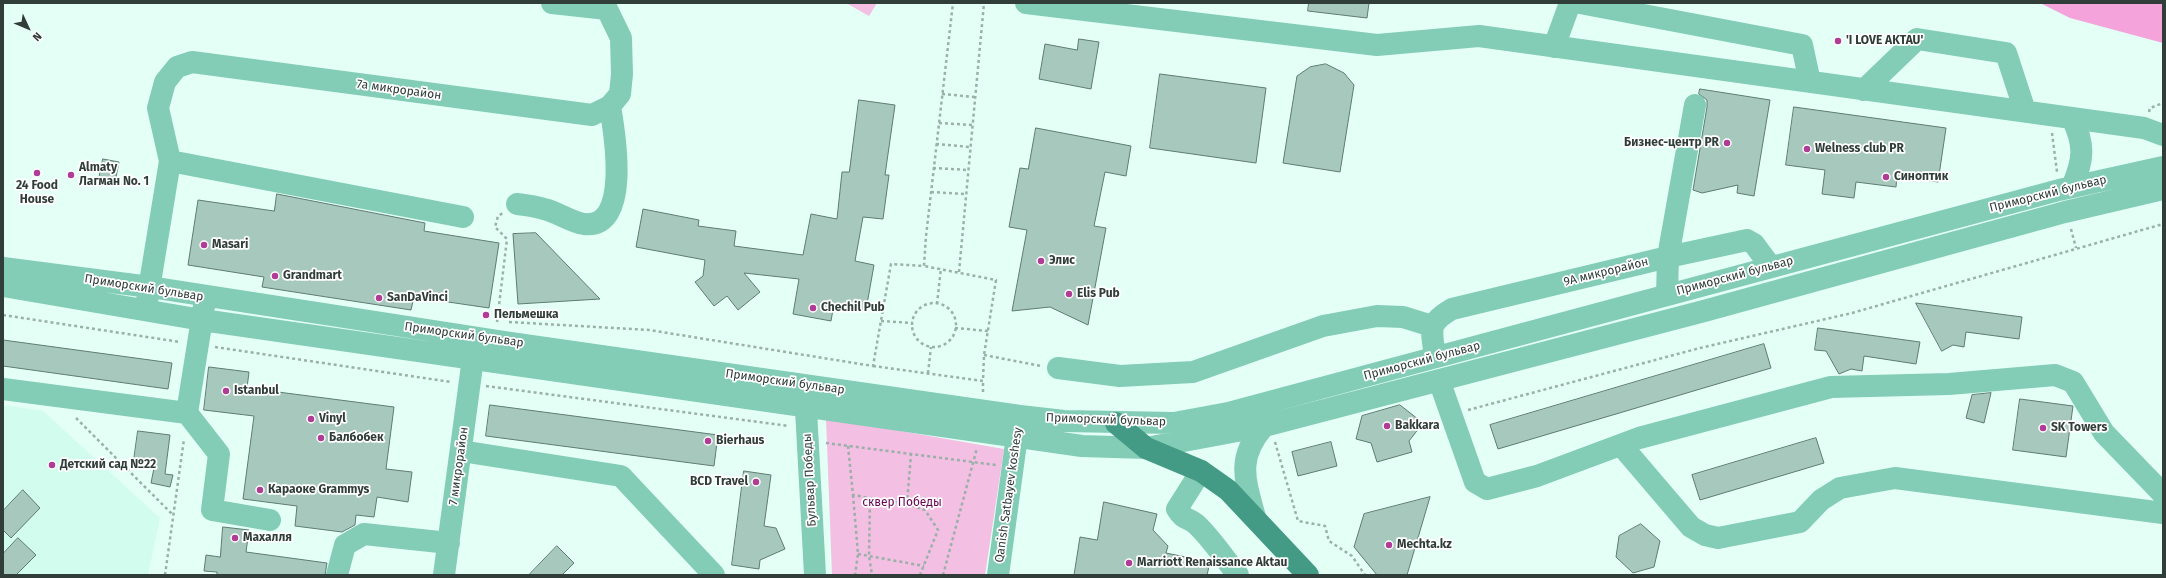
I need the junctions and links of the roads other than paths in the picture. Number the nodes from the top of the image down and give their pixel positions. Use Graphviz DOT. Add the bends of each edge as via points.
graph roads {
  1 [pos="552,3"];
  2 [pos="1026,3"];
  3 [pos="1570,3"];
  4 [pos="1580,3"];
  5 [pos="606,6"];
  6 [pos="1554,47"];
  7 [pos="1810,82"];
  8 [pos="1864,90"];
  9 [pos="1696,105"];
  10 [pos="610,106"];
  11 [pos="2025,111"];
  12 [pos="2072,118"];
  13 [pos="2163,135"];
  14 [pos="170,161"];
  15 [pos="2163,167"];
  16 [pos="2072,187"];
  17 [pos="2163,189"];
  18 [pos="517,204"];
  19 [pos="463,217"];
  20 [pos="1668,257"];
  21 [pos="1771,267"];
  22 [pos="3,268"];
  23 [pos="3,286"];
  24 [pos="150,287"];
  25 [pos="1667,295"];
  26 [pos="205,297"];
  27 [pos="146,310"];
  28 [pos="202,320"];
  29 [pos="1432,326"];
  30 [pos="1435,357"];
  31 [pos="473,358"];
  32 [pos="1058,368"];
  33 [pos="1439,380"];
  34 [pos="3,389"];
  35 [pos="805,395"];
  36 [pos="188,414"];
  37 [pos="1116,423"];
  38 [pos="1019,426"];
  39 [pos="1269,433"];
  40 [pos="1621,444"];
  41 [pos="1146,448"];
  42 [pos="461,451"];
  43 [pos="1201,471"];
  44 [pos="2163,494"];
  45 [pos="2163,513"];
  46 [pos="1255,518"];
  47 [pos="270,520"];
  48 [pos="449,544"];
  49 [pos="704,571"];
  50 [pos="337,575"];
  51 [pos="444,575"];
  52 [pos="815,575"];
  53 [pos="998,575"];
  54 [pos="1238,575"];
  55 [pos="1308,575"];
  1 -- 5 [label="street"];
  2 -- 6 [label="street" via="1377,45 1479,36"];
  3 -- 6 [label="street"];
  4 -- 7 [label="street" via="1802,45"];
  5 -- 10 [label="street" via="621,38 620,94"];
  6 -- 7 [label="street"];
  7 -- 8 [label="street"];
  8 -- 11 [label="street"];
  8 -- 11 [label="street" via="1917,39 2006,53"];
  9 -- 20 [label="street"];
  10 -- 14 [label="street, 7а микрорайон" via="592,115 192,62 176,67 165,82 158,108"];
  10 -- 18 [label="street" via="617,160 612,207 606,216 596,222 585,224 544,209"];
  11 -- 12 [label="street"];
  12 -- 13 [label="street" via="2144,128"];
  12 -- 16 [label="street" via="2080,136 2082,155"];
  14 -- 19 [label="street"];
  14 -- 24 [label="street"];
  15 -- 16 [label="street, Приморский бульвар"];
  16 -- 21 [label="street, Приморский бульвар"];
  17 -- 33 [label="street, Приморский бульвар" via="2065,212 1704,311"];
  20 -- 21 [label="street, 9А микрорайон" via="1747,240 1754,244"];
  20 -- 25 [label="street"];
  20 -- 29 [label="street, 9А микрорайон" via="1452,309 1438,317"];
  21 -- 25 [label="street, Приморский бульвар"];
  22 -- 24 [label="street, Приморский бульвар"];
  23 -- 27 [label="street, Приморский бульвар"];
  24 -- 26 [label="street, Приморский бульвар"];
  24 -- 27 [label="street"];
  25 -- 30 [label="street, Приморский бульвар"];
  26 -- 28 [label="street"];
  26 -- 35 [label="street, Приморский бульвар"];
  27 -- 28 [label="street, Приморский бульвар"];
  28 -- 31 [label="street, Приморский бульвар"];
  28 -- 36 [label="street"];
  29 -- 30 [label="street"];
  29 -- 32 [label="street" via="1403,317 1377,316 1323,326 1193,372 1120,376"];
  30 -- 37 [label="street, Приморский бульвар" via="1228,413 1174,423"];
  31 -- 35 [label="street, Приморский бульвар"];
  31 -- 42 [label="street, 7 микрорайон"];
  33 -- 39 [label="street, Приморский бульвар"];
  33 -- 40 [label="street" via="1475,482 1487,489 1537,476"];
  34 -- 36 [label="street"];
  35 -- 38 [label="street, Приморский бульвар"];
  35 -- 52 [label="street, Бульвар Победы"];
  36 -- 47 [label="street" via="218,454 212,510"];
  37 -- 38 [label="street, Приморский бульвар" via="1064,421"];
  37 -- 41 [label="main road"];
  38 -- 41 [label="street, Приморский бульвар" via="1082,446"];
  38 -- 53 [label="street, Qanish Satbayev koshesy"];
  39 -- 41 [label="street, Приморский бульвар"];
  39 -- 46 [label="street" via="1252,439 1244,460 1247,487"];
  40 -- 44 [label="street" via="1831,387 1949,384 2055,375 2073,382 2104,433"];
  40 -- 45 [label="street" via="1691,527 1705,535 1718,538 1800,522 1821,500 1840,488 1895,478"];
  41 -- 43 [label="main road"];
  42 -- 48 [label="street, 7 микрорайон"];
  42 -- 49 [label="street" via="621,476"];
  43 -- 46 [label="main road" via="1228,490"];
  43 -- 54 [label="street" via="1177,510 1182,518 1194,523 1212,541"];
  46 -- 55 [label="main road"];
  48 -- 50 [label="street" via="364,534 345,545"];
  48 -- 51 [label="street, 7 микрорайон"];
}
